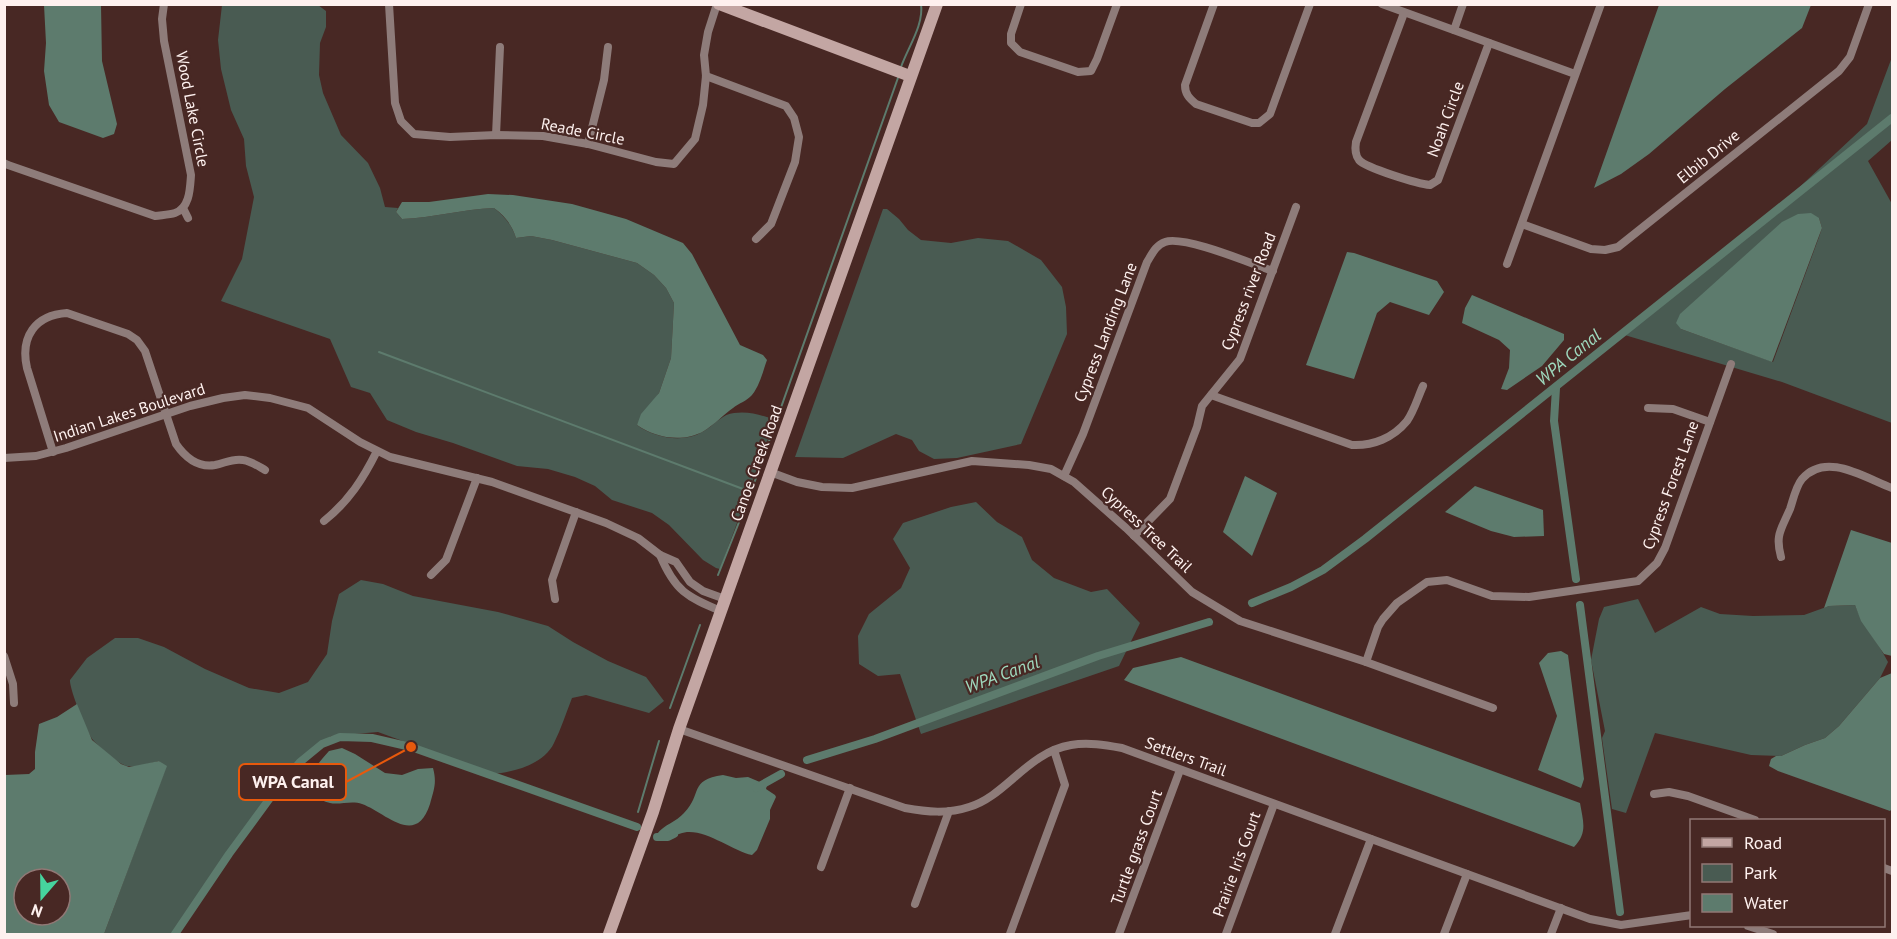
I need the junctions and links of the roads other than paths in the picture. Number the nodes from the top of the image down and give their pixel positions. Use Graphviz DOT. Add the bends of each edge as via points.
graph roads {
  1 [pos="164,4"];
  2 [pos="389,4"];
  3 [pos="718,4"];
  4 [pos="937,4"];
  5 [pos="1022,4"];
  6 [pos="1117,4"];
  7 [pos="1214,4"];
  8 [pos="1310,4"];
  9 [pos="1382,4"];
  10 [pos="1463,4"];
  11 [pos="1601,4"];
  12 [pos="1869,4"];
  13 [pos="1404,13"];
  14 [pos="1454,30"];
  15 [pos="1489,43"];
  16 [pos="500,47"];
  17 [pos="608,47"];
  18 [pos="1575,74"];
  19 [pos="706,76"];
  20 [pos="910,76"];
  21 [pos="496,135"];
  22 [pos="588,144"];
  23 [pos="4,163"];
  24 [pos="1296,207"];
  25 [pos="183,208"];
  26 [pos="188,218"];
  27 [pos="1522,224"];
  28 [pos="756,239"];
  29 [pos="1507,264"];
  30 [pos="1273,271"];
  31 [pos="1731,364"];
  32 [pos="1423,386"];
  33 [pos="1210,395"];
  34 [pos="1648,408"];
  35 [pos="166,414"];
  36 [pos="1710,422"];
  37 [pos="377,451"];
  38 [pos="54,452"];
  39 [pos="4,458"];
  40 [pos="265,470"];
  41 [pos="770,472"];
  42 [pos="1064,476"];
  43 [pos="477,478"];
  44 [pos="1893,488"];
  45 [pos="576,512"];
  46 [pos="324,521"];
  47 [pos="1134,536"];
  48 [pos="660,555"];
  49 [pos="1782,557"];
  50 [pos="432,575"];
  51 [pos="555,598"];
  52 [pos="723,605"];
  53 [pos="4,656"];
  54 [pos="1366,662"];
  55 [pos="14,703"];
  56 [pos="1493,708"];
  57 [pos="679,729"];
  58 [pos="1054,750"];
  59 [pos="1180,770"];
  60 [pos="850,788"];
  61 [pos="1654,794"];
  62 [pos="1274,804"];
  63 [pos="949,811"];
  64 [pos="1752,819"];
  65 [pos="1371,839"];
  66 [pos="821,867"];
  67 [pos="1467,874"];
  68 [pos="915,904"];
  69 [pos="1561,908"];
  70 [pos="1690,915"];
  71 [pos="1751,927"];
  72 [pos="609,934"];
  73 [pos="1011,934"];
  74 [pos="1119,934"];
  75 [pos="1226,934"];
  76 [pos="1335,934"];
  77 [pos="1444,934"];
  78 [pos="1551,934"];
  79 [pos="1773,934"];
  1 -- 25 [label="street, Wood Lake Circle" via="164,41 191,175 190,192"];
  2 -- 21 [label="street, Reade Circle" via="395,103 401,120 414,134"];
  3 -- 19 [label="street, Reade Circle" via="704,55"];
  3 -- 20 [label="main road"];
  4 -- 20 [label="main road, Canoe Creek Road"];
  5 -- 6 [label="street" via="1011,43 1020,52 1078,72 1090,71 1097,59"];
  7 -- 8 [label="street" via="1185,92 1196,104 1251,123 1259,123 1270,114"];
  9 -- 13 [label="street"];
  10 -- 14 [label="street"];
  11 -- 18 [label="street"];
  12 -- 27 [label="street, Elbib Drive" via="1850,57 1839,71 1618,247 1591,249"];
  13 -- 14 [label="street"];
  13 -- 15 [label="street, Noah Circle" via="1356,142 1358,159 1367,165 1421,184 1430,185 1438,180"];
  14 -- 15 [label="street"];
  15 -- 18 [label="street"];
  16 -- 21 [label="street"];
  17 -- 22 [label="street"];
  18 -- 27 [label="street"];
  19 -- 22 [label="street, Reade Circle" via="695,139 674,164"];
  19 -- 28 [label="street" via="786,106 794,118 799,137 795,162 771,224"];
  20 -- 41 [label="main road, Canoe Creek Road"];
  21 -- 22 [label="street, Reade Circle" via="543,136"];
  23 -- 25 [label="street" via="155,216"];
  24 -- 30 [label="street, Cypress river Road"];
  25 -- 26 [label="street"];
  27 -- 29 [label="street"];
  30 -- 33 [label="street, Cypress river Road" via="1240,359"];
  30 -- 42 [label="street, Cypress Landing Lane" via="1176,240 1156,248 1147,262"];
  31 -- 36 [label="street, Cypress Forest Lane"];
  32 -- 33 [label="street" via="1407,420 1382,441 1365,445 1352,445"];
  33 -- 47 [label="street, Cypress river Road" via="1202,406 1170,499"];
  34 -- 36 [label="street" via="1673,409"];
  35 -- 37 [label="street, Indian Lakes Boulevard" via="223,398 270,398 308,408"];
  35 -- 38 [label="street, Indian Lakes Boulevard"];
  35 -- 38 [label="street" via="145,351 137,340 128,333 68,313 58,314 40,321 25,346 27,368"];
  35 -- 40 [label="street" via="176,444 193,461 213,465 246,460"];
  36 -- 54 [label="street, Cypress Forest Lane" via="1665,548 1657,563 1638,581 1529,597 1492,596 1447,580 1427,582 1397,603 1383,619"];
  37 -- 43 [label="street, Indian Lakes Boulevard"];
  37 -- 46 [label="street" via="362,481 338,511"];
  38 -- 39 [label="street, Indian Lakes Boulevard"];
  41 -- 42 [label="street, Cypress Tree Trail" via="796,482 852,488 972,461 1029,465"];
  41 -- 52 [label="main road, Canoe Creek Road"];
  42 -- 47 [label="street, Cypress Tree Trail"];
  43 -- 45 [label="street, Indian Lakes Boulevard"];
  43 -- 50 [label="street" via="446,560"];
  44 -- 49 [label="street" via="1845,468 1813,469 1801,480 1777,541"];
  45 -- 48 [label="street, Indian Lakes Boulevard" via="638,538"];
  45 -- 51 [label="street" via="552,580"];
  47 -- 54 [label="street, Cypress Tree Trail" via="1192,592 1240,621"];
  48 -- 52 [label="street, Indian Lakes Boulevard" via="675,562 690,582"];
  48 -- 52 [label="street, Indian Lakes Boulevard" via="666,571 684,593 697,601"];
  52 -- 57 [label="main road, Canoe Creek Road"];
  53 -- 55 [label="street"];
  54 -- 56 [label="street, Cypress Tree Trail"];
  57 -- 60 [label="street, Settlers Trail"];
  57 -- 72 [label="main road, Canoe Creek Road"];
  58 -- 59 [label="street, Settlers Trail" via="1072,744 1122,748"];
  58 -- 63 [label="street, Settlers Trail" via="989,797 971,807"];
  58 -- 73 [label="street" via="1065,784"];
  59 -- 62 [label="street, Settlers Trail"];
  59 -- 74 [label="street, Turtle grass Court"];
  60 -- 63 [label="street, Settlers Trail" via="905,808"];
  60 -- 66 [label="street"];
  61 -- 64 [label="street" via="1688,796"];
  62 -- 65 [label="street, Settlers Trail"];
  62 -- 75 [label="street, Prairie Iris Court"];
  63 -- 68 [label="street"];
  65 -- 67 [label="street, Settlers Trail"];
  65 -- 76 [label="street"];
  67 -- 69 [label="street, Settlers Trail"];
  67 -- 77 [label="street"];
  69 -- 70 [label="street, Settlers Trail" via="1621,925"];
  69 -- 78 [label="street"];
  71 -- 79 [label="street"];
}
